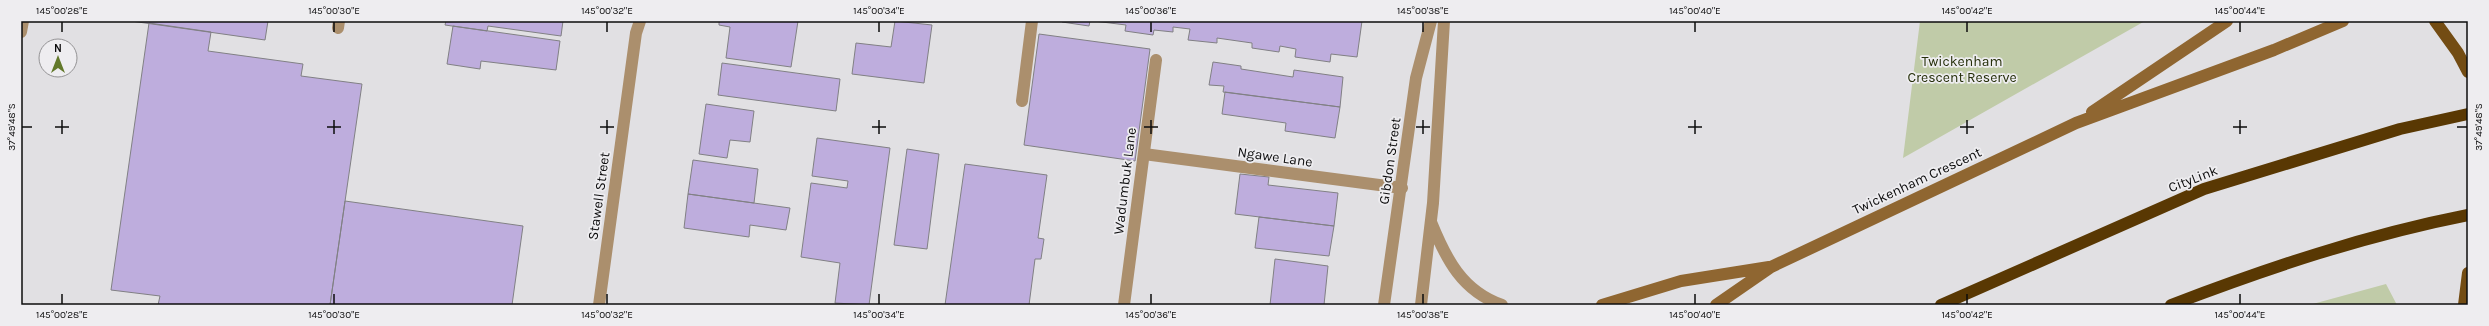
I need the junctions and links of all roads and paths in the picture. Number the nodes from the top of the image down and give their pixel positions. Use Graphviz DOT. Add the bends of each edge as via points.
graph roads {
  1 [pos="22,21"];
  2 [pos="640,21"];
  3 [pos="1032,21"];
  4 [pos="1431,21"];
  5 [pos="1444,21"];
  6 [pos="2227,21"];
  7 [pos="2343,21"];
  8 [pos="2435,21"];
  9 [pos="21,32"];
  10 [pos="1156,60"];
  11 [pos="2468,72"];
  12 [pos="1022,101"];
  13 [pos="2468,114"];
  14 [pos="2076,123"];
  15 [pos="1144,154"];
  16 [pos="1402,188"];
  17 [pos="2468,215"];
  18 [pos="1431,220"];
  19 [pos="1771,267"];
  20 [pos="2468,273"];
  21 [pos="599,305"];
  22 [pos="1124,305"];
  23 [pos="1384,305"];
  24 [pos="1421,305"];
  25 [pos="1502,305"];
  26 [pos="1602,305"];
  27 [pos="1716,305"];
  28 [pos="1941,305"];
  29 [pos="2171,305"];
  30 [pos="2464,305"];
  1 -- 9 [label="street"];
  2 -- 21 [label="street, Stawell Street" via="636,33"];
  3 -- 12 [label="street"];
  4 -- 16 [label="street, Gibdon Street" via="1416,78"];
  5 -- 18 [label="street"];
  6 -- 14 [label="main road, Twickenham Crescent"];
  7 -- 14 [label="main road, Twickenham Crescent" via="2274,50"];
  8 -- 11 [label="main road" via="2458,52"];
  10 -- 15 [label="street, Wadumbuk Lane"];
  13 -- 28 [label="highway, CityLink" via="2400,129 2204,189"];
  14 -- 19 [label="main road, Twickenham Crescent"];
  15 -- 16 [label="street, Ngawe Lane"];
  15 -- 22 [label="street, Wadumbuk Lane"];
  16 -- 23 [label="street, Gibdon Street"];
  17 -- 29 [label="highway" via="2389,233 2296,260"];
  18 -- 24 [label="street"];
  18 -- 25 [label="street" via="1458,275 1481,295"];
  19 -- 26 [label="main road, Twickenham Crescent" via="1681,281"];
  19 -- 27 [label="main road, Twickenham Crescent"];
  20 -- 30 [label="main road"];
}
